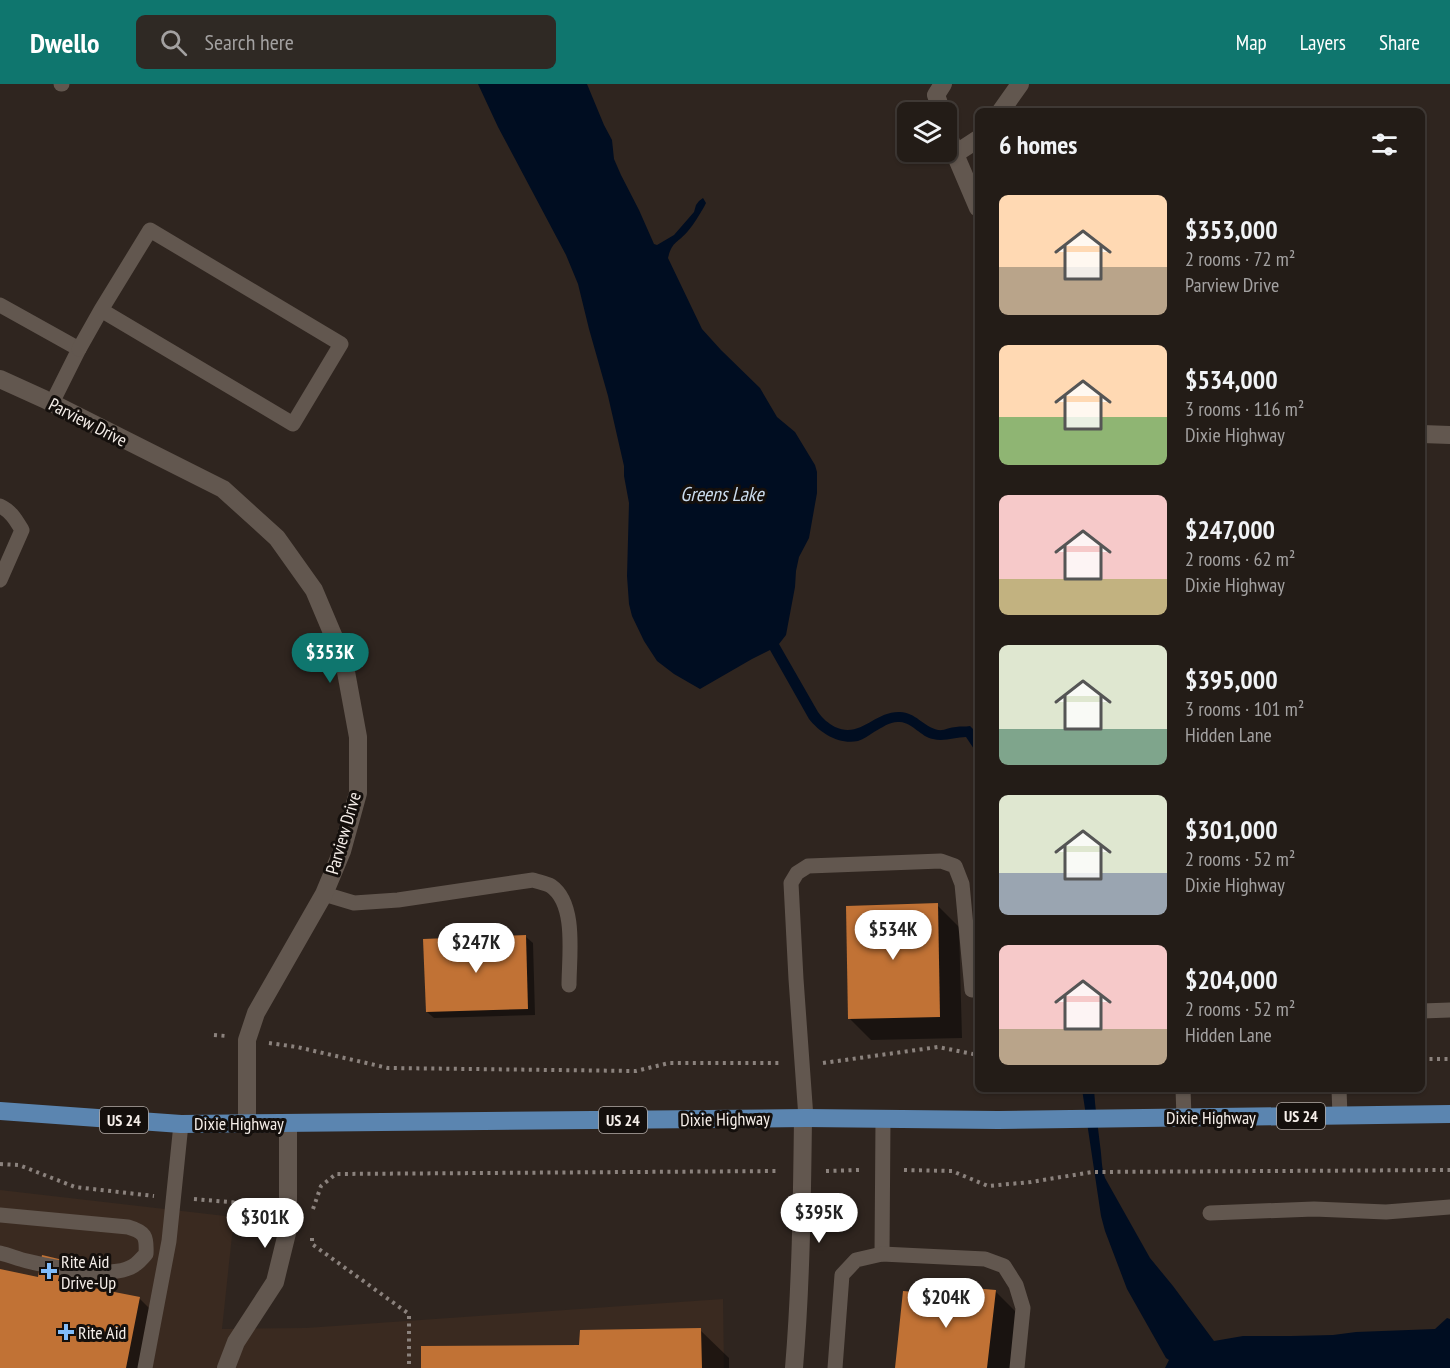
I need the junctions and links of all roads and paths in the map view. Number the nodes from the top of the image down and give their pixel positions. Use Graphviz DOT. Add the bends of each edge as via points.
graph roads {
  1 [pos="943,84"];
  2 [pos="1020,84"];
  3 [pos="938,102"];
  4 [pos="1003,108"];
  5 [pos="975,141"];
  6 [pos="957,153"];
  7 [pos="957,159"];
  8 [pos="975,200"];
  9 [pos="0,305"];
  10 [pos="101,310"];
  11 [pos="79,349"];
  12 [pos="0,379"];
  13 [pos="52,403"];
  14 [pos="1425,434"];
  15 [pos="1450,435"];
  16 [pos="0,506"];
  17 [pos="0,580"];
  18 [pos="324,894"];
  19 [pos="569,986"];
  20 [pos="972,990"];
  21 [pos="1450,1010"];
  22 [pos="1425,1011"];
  23 [pos="297,1047"];
  24 [pos="975,1054"];
  25 [pos="1425,1059"];
  26 [pos="1450,1059"];
  27 [pos="802,1063"];
  28 [pos="1183,1092"];
  29 [pos="1339,1092"];
  30 [pos="0,1111"];
  31 [pos="1450,1114"];
  32 [pos="1340,1116"];
  33 [pos="805,1118"];
  34 [pos="1184,1118"];
  35 [pos="883,1119"];
  36 [pos="288,1123"];
  37 [pos="181,1124"];
  38 [pos="247,1124"];
  39 [pos="0,1164"];
  40 [pos="842,1170"];
  41 [pos="883,1170"];
  42 [pos="1450,1170"];
  43 [pos="755,1171"];
  44 [pos="173,1198"];
  45 [pos="288,1207"];
  46 [pos="1450,1207"];
  47 [pos="1210,1213"];
  48 [pos="0,1215"];
  49 [pos="312,1232"];
  50 [pos="169,1241"];
  51 [pos="0,1253"];
  52 [pos="882,1254"];
  53 [pos="135,1265"];
  54 [pos="145,1368"];
  55 [pos="226,1368"];
  56 [pos="409,1368"];
  57 [pos="794,1368"];
  58 [pos="835,1368"];
  59 [pos="1017,1368"];
  1 -- 3 [label="street" via="936,95"];
  2 -- 4 [label="street"];
  5 -- 6 [label="street"];
  7 -- 8 [label="street"];
  9 -- 11 [label="lane"];
  10 -- 10 [label="lane" via="150,230 341,344 293,424"];
  10 -- 11 [label="lane"];
  11 -- 13 [label="lane"];
  12 -- 13 [label="street, Parview Drive"];
  13 -- 18 [label="street, Parview Drive" via="223,489 277,538 314,590 344,661 358,737 358,793 342,851"];
  14 -- 15 [label="street"];
  16 -- 17 [label="lane" via="15,517 22,530"];
  18 -- 19 [label="lane" via="354,903 532,880 550,885 563,899 569,919"];
  18 -- 38 [label="street, Parview Drive" via="256,1013 248,1040"];
  20 -- 27 [label="lane" via="962,884 955,866 941,861 808,866 791,883"];
  21 -- 22 [label="lane"];
  23 -- 27 [label="path" via="388,1068 636,1071 669,1063"];
  24 -- 27 [label="path" via="938,1047"];
  25 -- 26 [label="path"];
  27 -- 33 [label="lane"];
  28 -- 34 [label="lane"];
  29 -- 32 [label="lane"];
  30 -- 37 [label="main road, Dixie Highway / US 24"];
  31 -- 32 [label="main road, Dixie Highway / US 24"];
  32 -- 34 [label="main road, Dixie Highway / US 24"];
  33 -- 35 [label="main road, Dixie Highway / US 24"];
  33 -- 36 [label="main road, Dixie Highway / US 24"];
  33 -- 57 [label="street"];
  34 -- 35 [label="main road, Dixie Highway / US 24"];
  35 -- 41 [label="lane"];
  36 -- 38 [label="main road, Dixie Highway / US 24"];
  36 -- 45 [label="street"];
  37 -- 38 [label="main road, Dixie Highway / US 24"];
  37 -- 44 [label="lane"];
  39 -- 44 [label="path" via="20,1165 75,1186"];
  40 -- 41 [label="path"];
  41 -- 42 [label="path" via="952,1171 988,1186 1092,1172"];
  41 -- 52 [label="lane"];
  43 -- 45 [label="path" via="336,1174 321,1186 313,1209"];
  44 -- 45 [label="path"];
  44 -- 50 [label="lane"];
  45 -- 55 [label="street" via="288,1229 275,1282 236,1342"];
  46 -- 47 [label="lane" via="1386,1212 1314,1209"];
  48 -- 53 [label="lane" via="140,1231 147,1240 146,1254"];
  49 -- 56 [label="path" via="312,1244 409,1314"];
  50 -- 53 [label="lane"];
  50 -- 54 [label="lane"];
  51 -- 53 [label="lane" via="82,1271 121,1270"];
  52 -- 58 [label="lane" via="856,1260 842,1275"];
  52 -- 59 [label="lane" via="985,1259 1004,1266 1016,1285 1023,1308"];
}
